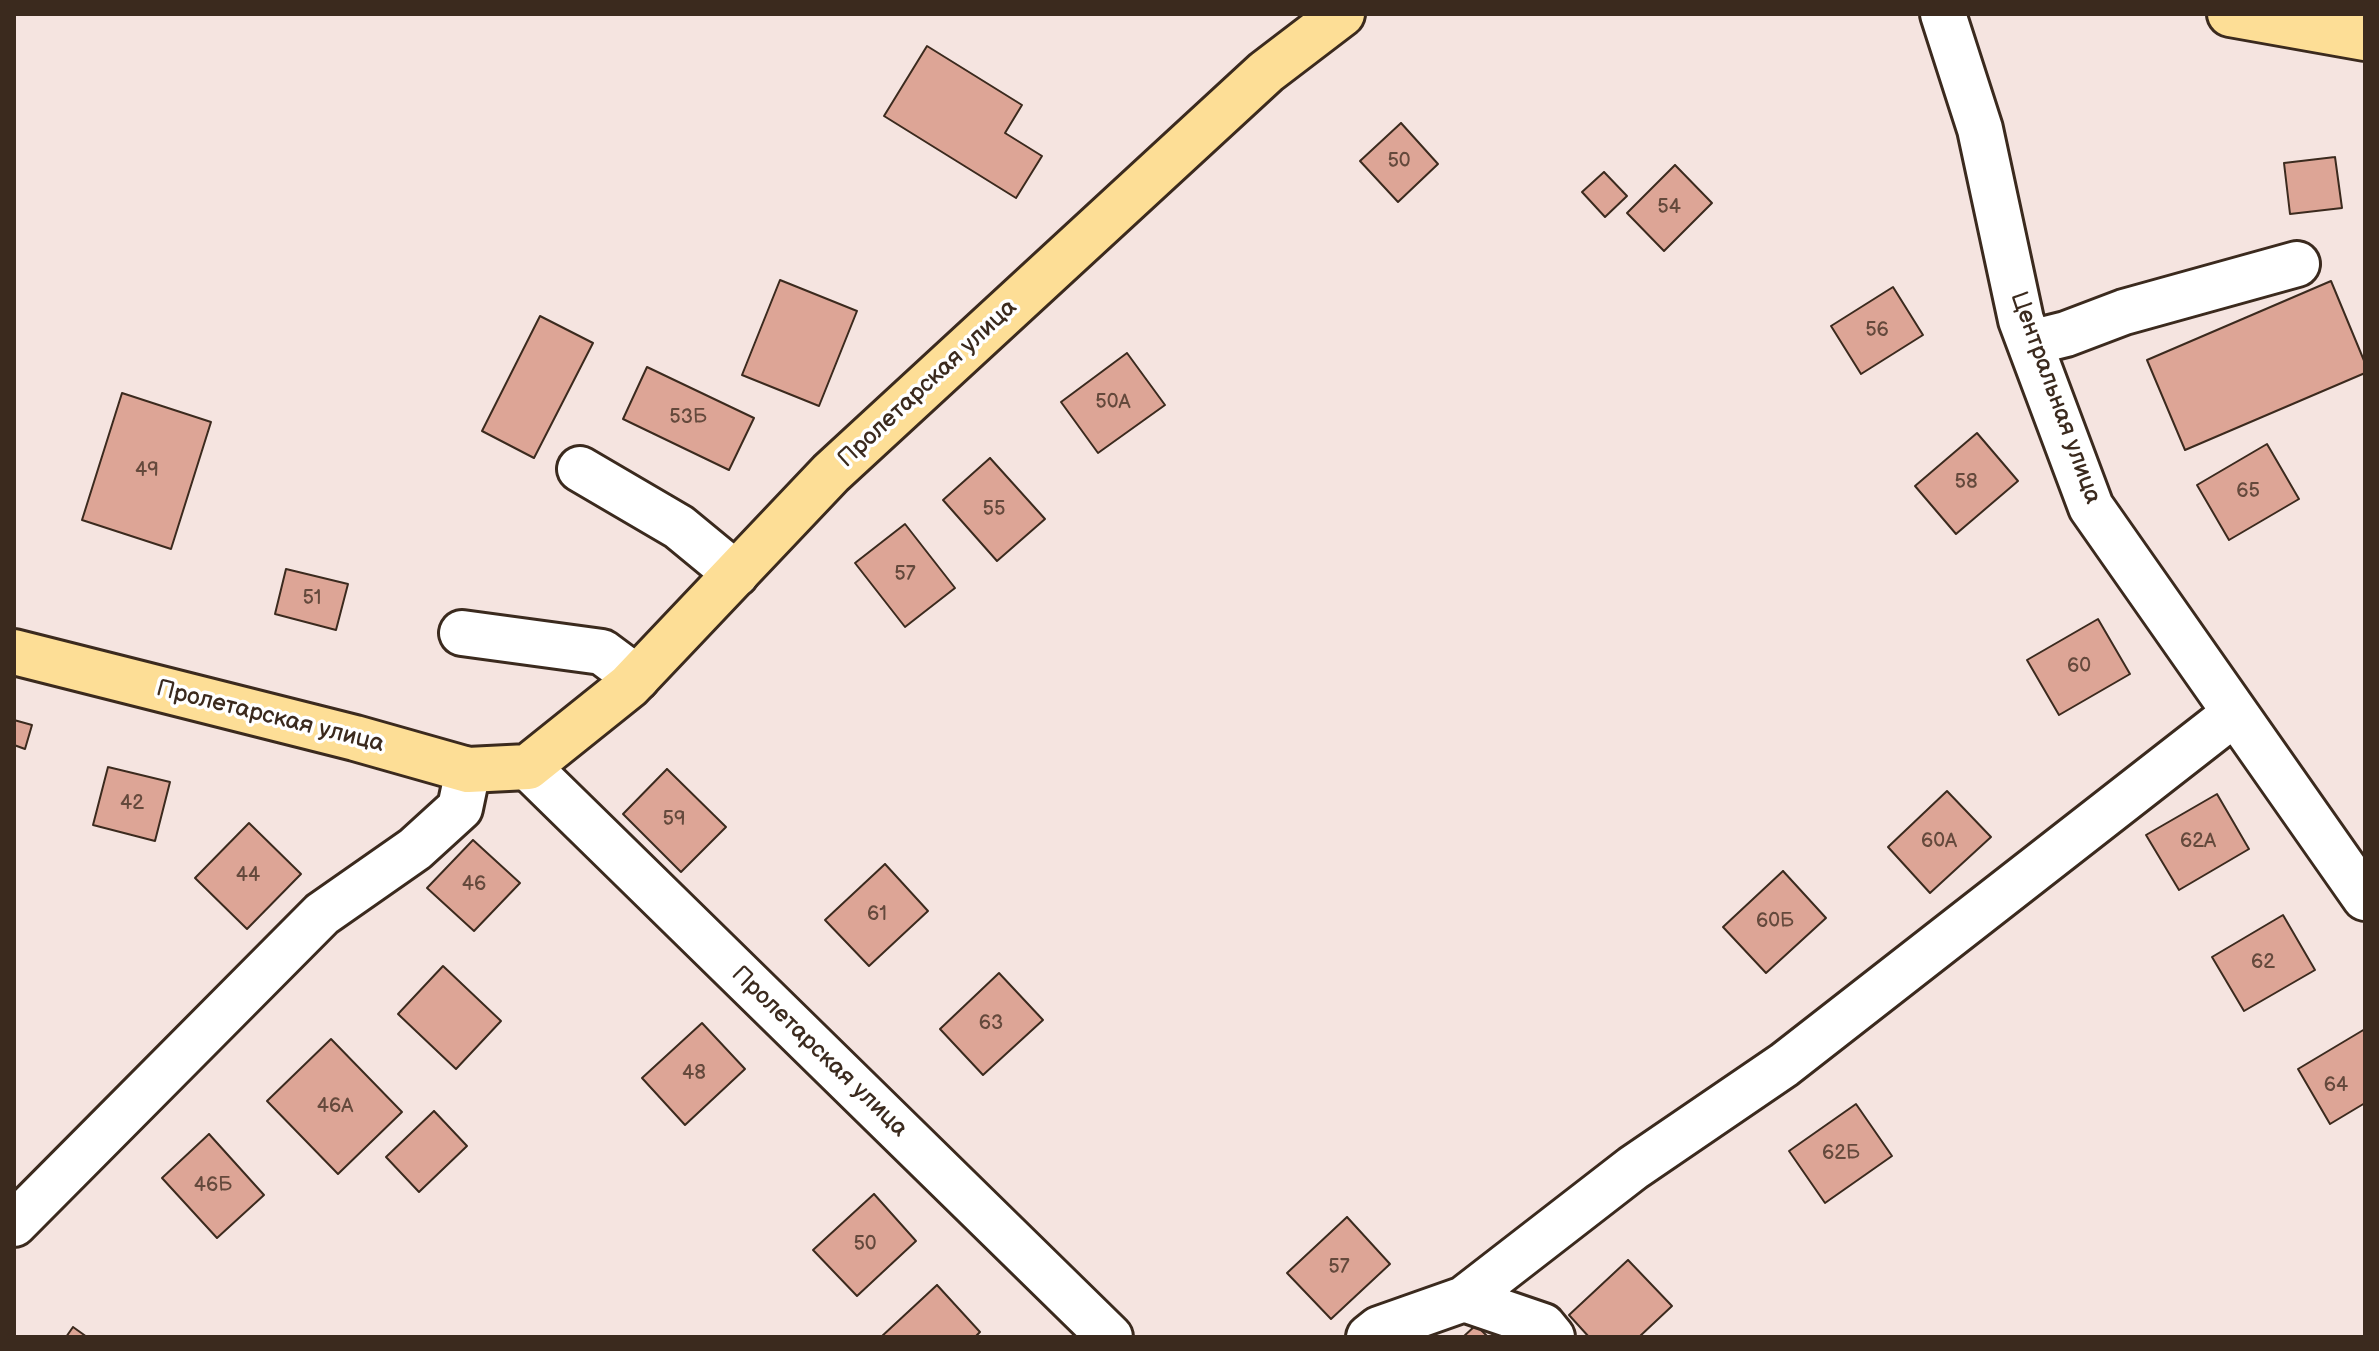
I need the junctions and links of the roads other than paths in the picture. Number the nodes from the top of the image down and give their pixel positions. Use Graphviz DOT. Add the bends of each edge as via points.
graph roads {
  1 [pos="1342,14"];
  2 [pos="1943,14"];
  3 [pos="2230,14"];
  4 [pos="2365,38"];
  5 [pos="2297,264"];
  6 [pos="2030,343"];
  7 [pos="580,469"];
  8 [pos="736,574"];
  9 [pos="462,633"];
  10 [pos="14,652"];
  11 [pos="637,678"];
  12 [pos="2235,713"];
  13 [pos="528,767"];
  14 [pos="468,770"];
  15 [pos="2365,898"];
  16 [pos="14,1224"];
  17 [pos="1464,1299"];
  18 [pos="1110,1337"];
  19 [pos="1369,1337"];
  20 [pos="1552,1337"];
  1 -- 8 [label="main road, Пролетарская улица" via="1266,72 843,462"];
  2 -- 6 [label="street, Центральная улица" via="1980,129"];
  3 -- 4 [label="main road"];
  5 -- 6 [label="street"];
  6 -- 12 [label="street, Центральная улица" via="2091,507"];
  7 -- 8 [label="street" via="679,527"];
  8 -- 11 [label="main road, Пролетарская улица"];
  9 -- 11 [label="street" via="602,652"];
  10 -- 14 [label="main road, Пролетарская улица"];
  11 -- 13 [label="main road, Пролетарская улица"];
  12 -- 15 [label="street, Центральная улица"];
  12 -- 17 [label="street" via="1784,1065 1633,1168"];
  13 -- 14 [label="main road, Пролетарская улица"];
  13 -- 18 [label="street, Пролетарская улица"];
  14 -- 16 [label="street" via="460,808 415,849 322,914"];
  17 -- 19 [label="street"];
  17 -- 20 [label="street" via="1543,1326"];
}
